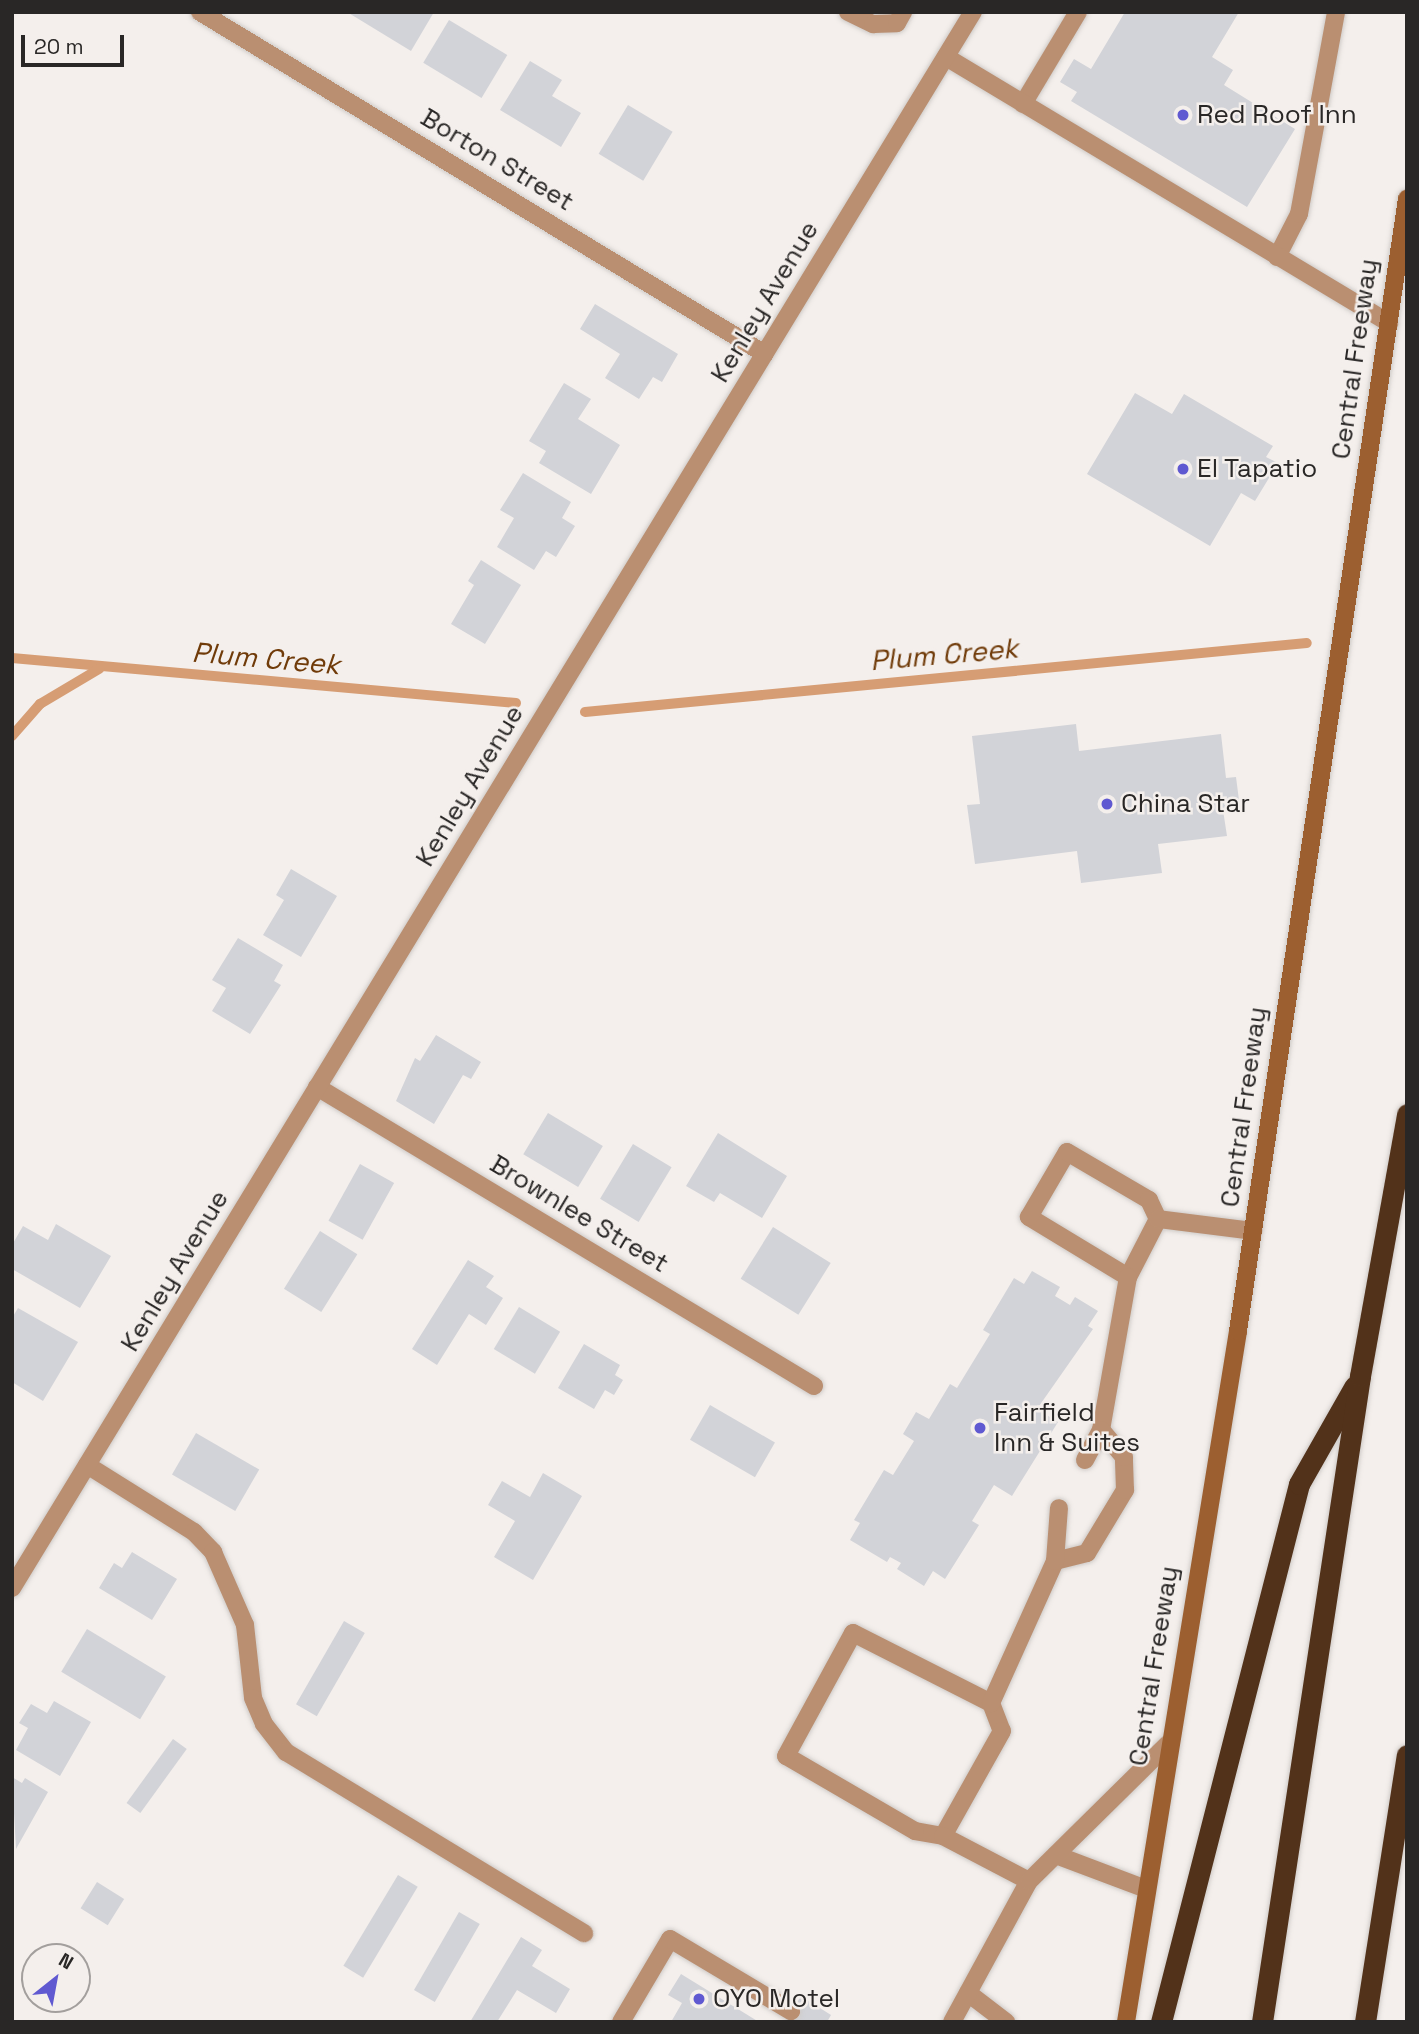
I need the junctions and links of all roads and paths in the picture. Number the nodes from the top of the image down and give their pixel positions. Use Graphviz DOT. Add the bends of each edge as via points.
graph roads {
  1 [pos="200,12"];
  2 [pos="848,12"];
  3 [pos="903,12"];
  4 [pos="973,12"];
  5 [pos="1078,12"];
  6 [pos="1336,12"];
  7 [pos="946,57"];
  8 [pos="1023,104"];
  9 [pos="1407,198"];
  10 [pos="1277,257"];
  11 [pos="1389,323"];
  12 [pos="765,354"];
  13 [pos="317,1087"];
  14 [pos="1407,1114"];
  15 [pos="1158,1219"];
  16 [pos="1253,1231"];
  17 [pos="1128,1278"];
  18 [pos="1360,1376"];
  19 [pos="814,1386"];
  20 [pos="1101,1430"];
  21 [pos="1085,1460"];
  22 [pos="87,1465"];
  23 [pos="1059,1508"];
  24 [pos="1055,1561"];
  25 [pos="12,1588"];
  26 [pos="991,1703"];
  27 [pos="1168,1744"];
  28 [pos="1407,1755"];
  29 [pos="943,1836"];
  30 [pos="1056,1855"];
  31 [pos="1029,1881"];
  32 [pos="1146,1889"];
  33 [pos="584,1933"];
  34 [pos="968,1993"];
  35 [pos="792,2011"];
  36 [pos="621,2022"];
  37 [pos="951,2022"];
  38 [pos="1006,2022"];
  39 [pos="1126,2022"];
  40 [pos="1161,2022"];
  41 [pos="1262,2022"];
  42 [pos="1365,2022"];
  1 -- 12 [label="street, Borton Street"];
  2 -- 3 [label="street" via="873,24 897,23"];
  4 -- 7 [label="street, Kenley Avenue"];
  5 -- 8 [label="street"];
  6 -- 10 [label="street" via="1299,214"];
  7 -- 8 [label="street"];
  7 -- 12 [label="street, Kenley Avenue"];
  8 -- 10 [label="street"];
  9 -- 11 [label="main road, Central Freeway"];
  10 -- 11 [label="street"];
  11 -- 16 [label="main road, Central Freeway"];
  12 -- 13 [label="street, Kenley Avenue"];
  13 -- 19 [label="street, Brownlee Street"];
  13 -- 22 [label="street, Kenley Avenue"];
  14 -- 18 [label="highway"];
  15 -- 16 [label="street"];
  15 -- 17 [label="street"];
  15 -- 17 [label="street" via="1149,1200 1067,1152 1028,1217"];
  16 -- 27 [label="main road, Central Freeway"];
  17 -- 20 [label="street"];
  18 -- 40 [label="highway" via="1298,1484"];
  18 -- 41 [label="highway"];
  20 -- 21 [label="street"];
  20 -- 24 [label="street" via="1124,1457 1125,1490 1087,1553"];
  22 -- 25 [label="street, Kenley Avenue"];
  22 -- 33 [label="street" via="194,1532 213,1552 245,1625 253,1698 264,1724 286,1752"];
  23 -- 24 [label="street"];
  24 -- 26 [label="street"];
  26 -- 29 [label="street" via="1002,1731"];
  26 -- 29 [label="street" via="853,1633 786,1756 915,1831"];
  27 -- 30 [label="street"];
  27 -- 32 [label="main road, Central Freeway"];
  28 -- 42 [label="highway"];
  29 -- 31 [label="street"];
  30 -- 31 [label="street"];
  30 -- 32 [label="street"];
  31 -- 34 [label="street"];
  32 -- 39 [label="main road, Central Freeway"];
  34 -- 37 [label="street"];
  34 -- 38 [label="street"];
  35 -- 36 [label="street" via="670,1938"];
}
